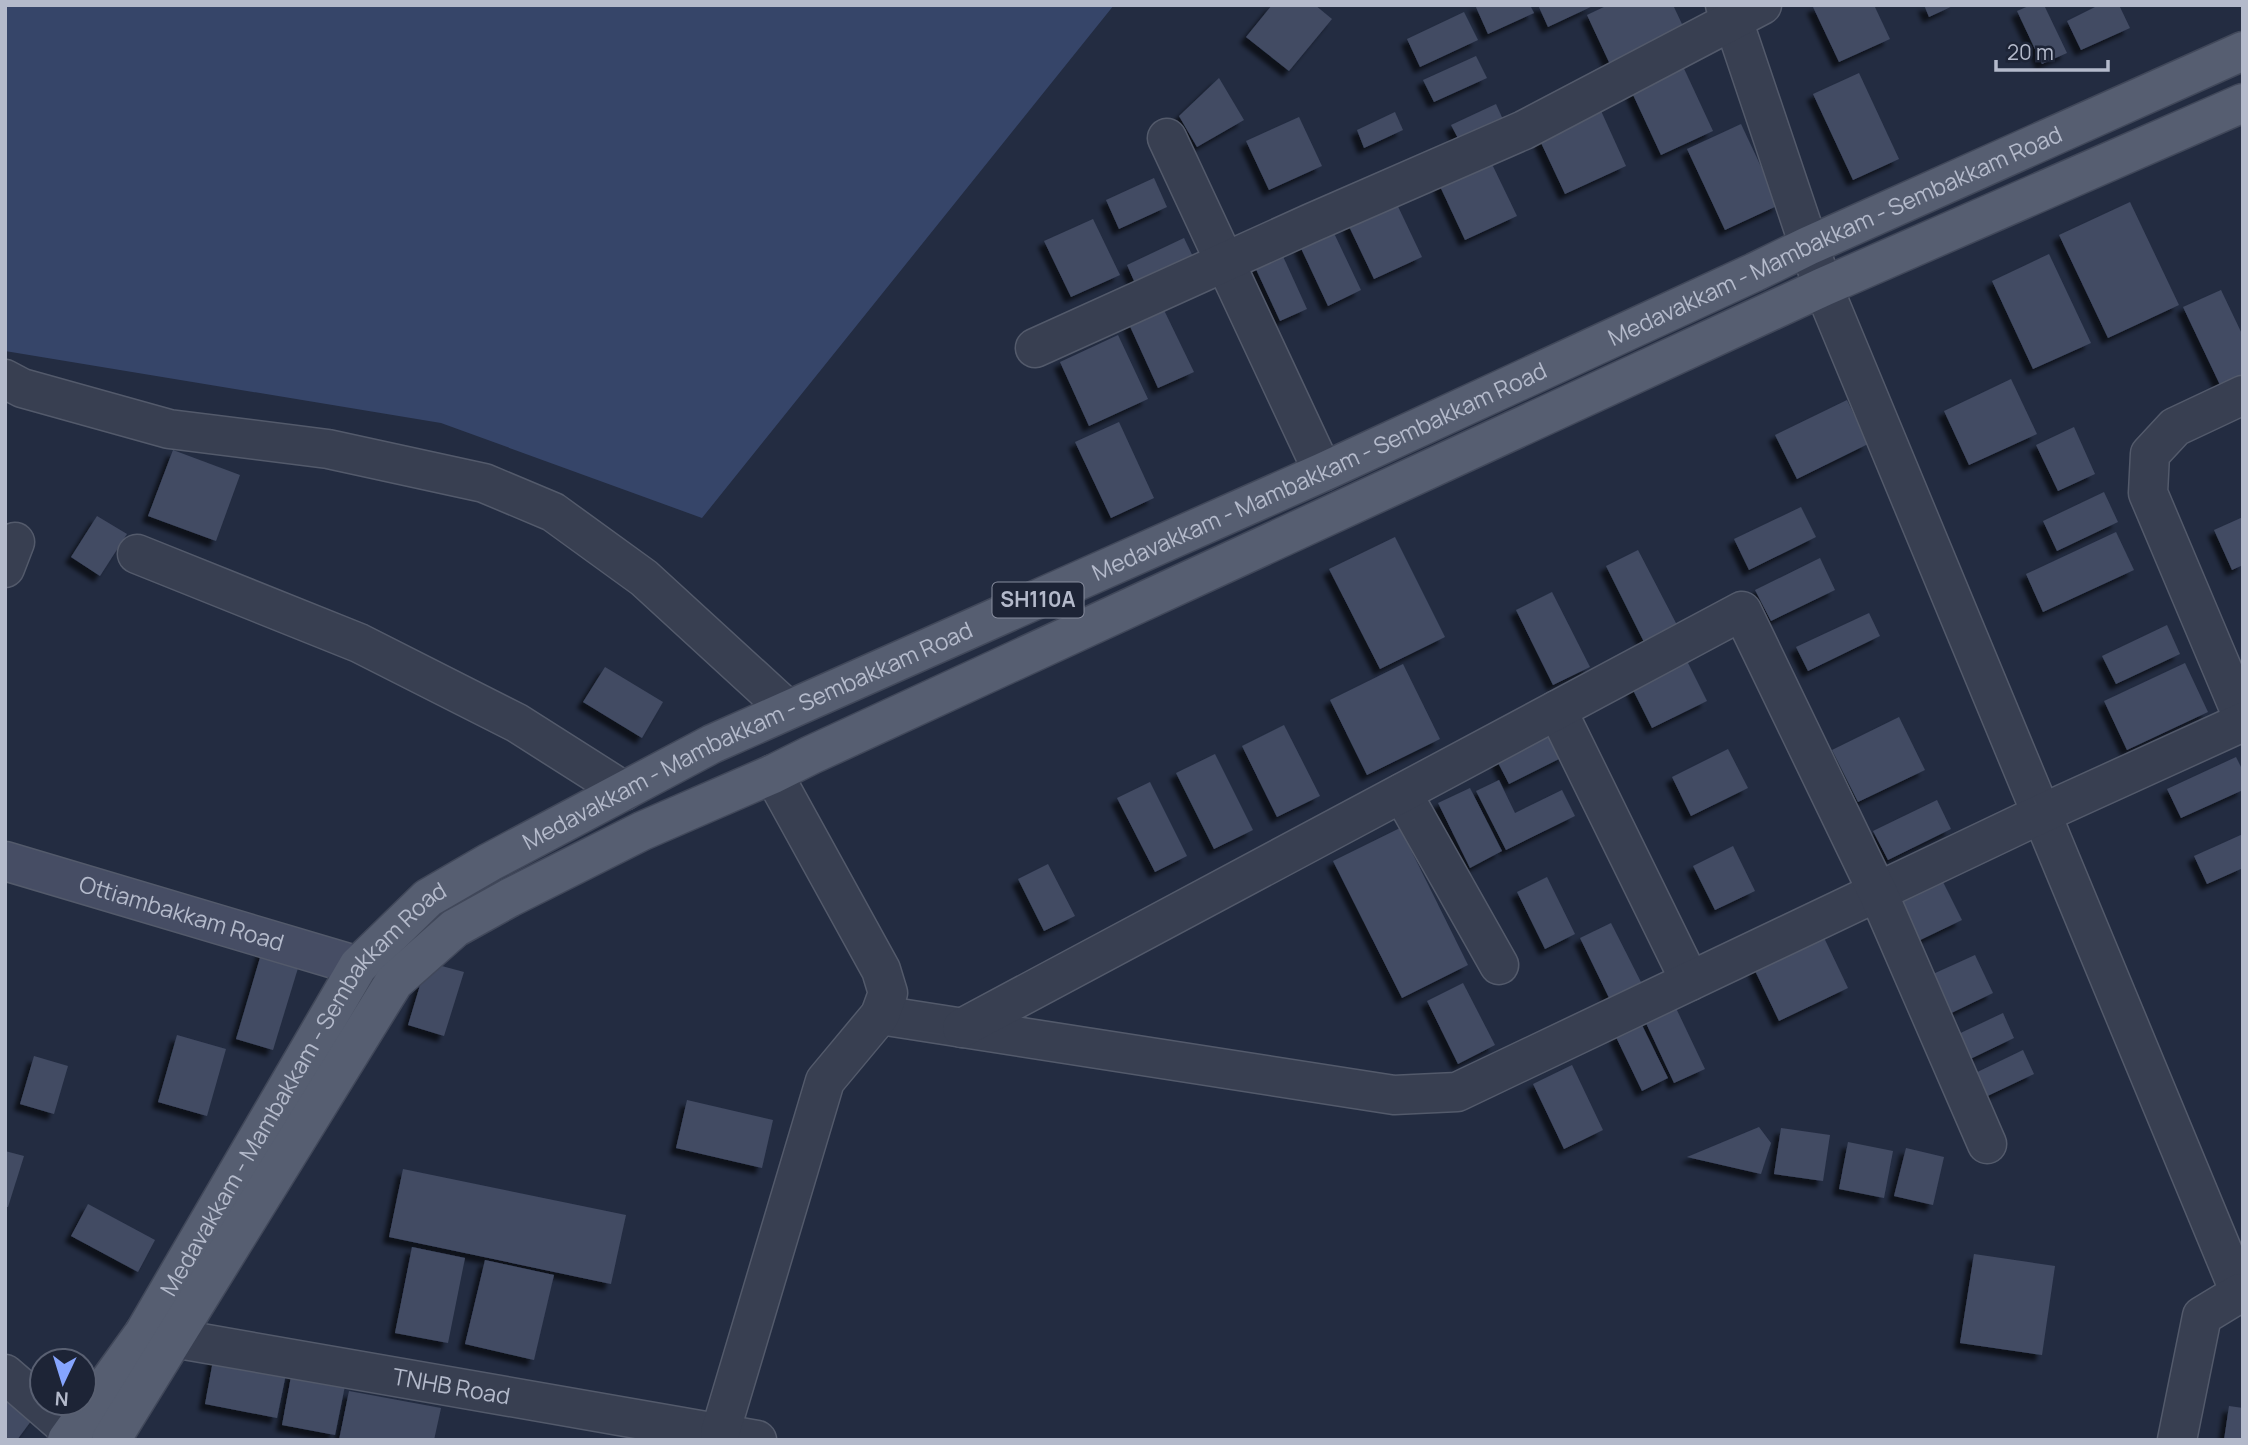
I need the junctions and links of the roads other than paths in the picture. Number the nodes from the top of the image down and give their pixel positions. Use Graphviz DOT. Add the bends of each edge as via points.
graph roads {
  1 [pos="1740,10"];
  2 [pos="2243,51"];
  3 [pos="2243,103"];
  4 [pos="1167,138"];
  5 [pos="1808,246"];
  6 [pos="1223,263"];
  7 [pos="1823,287"];
  8 [pos="1035,348"];
  9 [pos="5,379"];
  10 [pos="2243,395"];
  11 [pos="1323,472"];
  12 [pos="137,554"];
  13 [pos="787,709"];
  14 [pos="1557,710"];
  15 [pos="2243,720"];
  16 [pos="773,774"];
  17 [pos="624,791"];
  18 [pos="1402,793"];
  19 [pos="2040,814"];
  20 [pos="5,860"];
  21 [pos="1878,893"];
  22 [pos="1499,965"];
  23 [pos="358,966"];
  24 [pos="1690,981"];
  25 [pos="880,1015"];
  26 [pos="962,1028"];
  27 [pos="1987,1144"];
  28 [pos="2241,1294"];
  29 [pos="158,1335"];
  30 [pos="5,1374"];
  31 [pos="720,1433"];
  32 [pos="70,1436"];
  33 [pos="111,1440"];
  34 [pos="757,1440"];
  35 [pos="2177,1440"];
  1 -- 5 [label="street"];
  1 -- 6 [label="street" via="1524,130"];
  2 -- 5 [label="main road, Medavakkam - Mambakkam - Sembakkam Road / SH110A"];
  3 -- 7 [label="main road, Medavakkam - Mambakkam - Sembakkam Road / SH110A"];
  4 -- 6 [label="street"];
  5 -- 7 [label="street"];
  5 -- 11 [label="main road, Medavakkam - Mambakkam - Sembakkam Road / SH110A"];
  6 -- 8 [label="street"];
  6 -- 11 [label="street"];
  7 -- 16 [label="main road, Medavakkam - Mambakkam - Sembakkam Road / SH110A"];
  7 -- 19 [label="street"];
  9 -- 13 [label="street" via="22,388 169,429 328,449 484,483 530,502 553,512 644,578"];
  10 -- 15 [label="street" via="2175,427 2150,454 2148,493"];
  11 -- 13 [label="main road, Medavakkam - Mambakkam - Sembakkam Road / SH110A"];
  12 -- 17 [label="street" via="359,643 517,723"];
  13 -- 17 [label="main road, Medavakkam - Mambakkam - Sembakkam Road / SH110A"];
  14 -- 18 [label="street"];
  14 -- 21 [label="street" via="1742,611"];
  14 -- 24 [label="street"];
  15 -- 19 [label="street"];
  16 -- 25 [label="street" via="881,971 888,993"];
  16 -- 29 [label="main road, Medavakkam - Mambakkam - Sembakkam Road / SH110A" via="642,831 509,898 455,928 394,982"];
  17 -- 23 [label="main road, Medavakkam - Mambakkam - Sembakkam Road / SH110A" via="428,898"];
  18 -- 22 [label="street"];
  18 -- 26 [label="street"];
  19 -- 21 [label="street"];
  19 -- 28 [label="street"];
  20 -- 23 [label="street, Ottiambakkam Road"];
  21 -- 24 [label="street"];
  21 -- 27 [label="street"];
  23 -- 29 [label="main road, Medavakkam - Mambakkam - Sembakkam Road / SH110A"];
  24 -- 26 [label="street" via="1457,1092 1394,1095"];
  25 -- 26 [label="street"];
  25 -- 31 [label="street" via="825,1081"];
  28 -- 35 [label="street" via="2202,1316"];
  29 -- 31 [label="street, TNHB Road"];
  29 -- 32 [label="main road, Medavakkam - Mambakkam - Sembakkam Road / SH110A"];
  29 -- 33 [label="main road, Medavakkam - Mambakkam - Sembakkam Road / SH110A"];
  30 -- 32 [label="street"];
  31 -- 34 [label="street, TNHB Road"];
}
